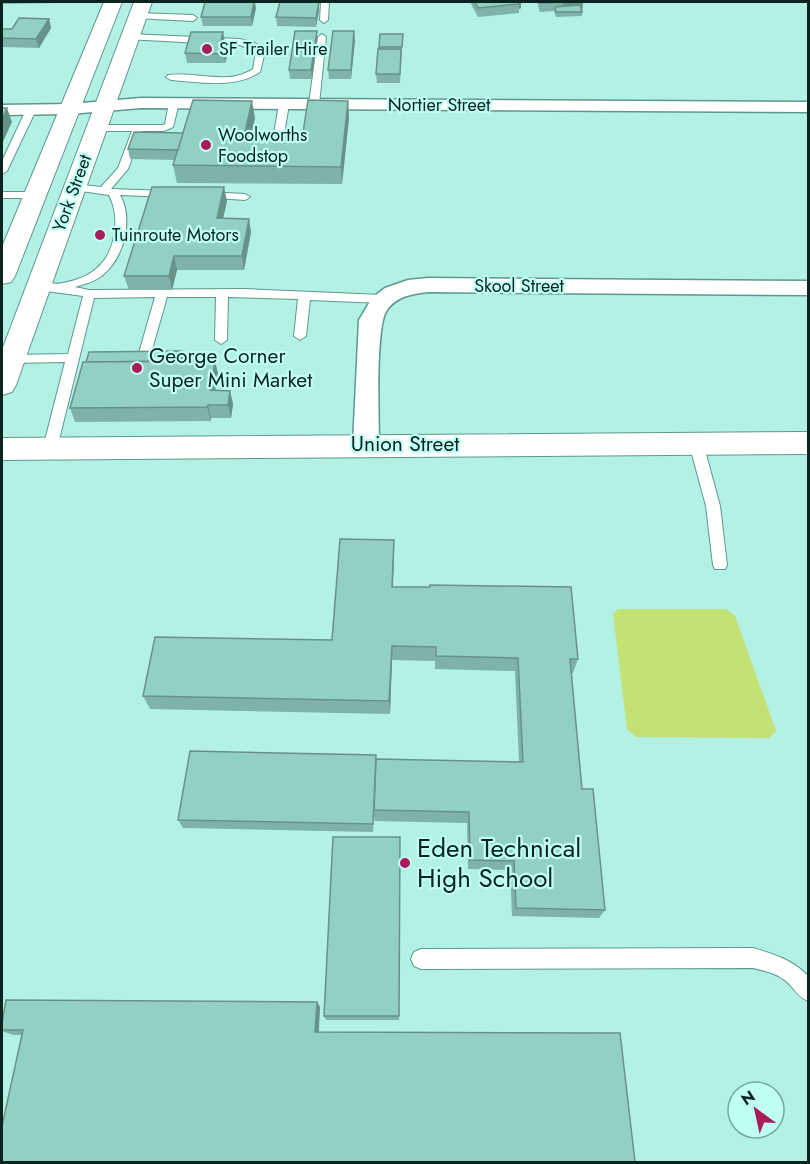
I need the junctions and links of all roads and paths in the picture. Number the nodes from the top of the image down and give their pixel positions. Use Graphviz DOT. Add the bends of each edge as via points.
graph roads {
  1 [pos="113,2"];
  2 [pos="325,2"];
  3 [pos="136,18"];
  4 [pos="193,18"];
  5 [pos="324,20"];
  6 [pos="322,37"];
  7 [pos="171,77"];
  8 [pos="174,103"];
  9 [pos="284,104"];
  10 [pos="314,104"];
  11 [pos="104,105"];
  12 [pos="808,107"];
  13 [pos="69,109"];
  14 [pos="2,110"];
  15 [pos="31,110"];
  16 [pos="96,128"];
  17 [pos="138,128"];
  18 [pos="279,134"];
  19 [pos="2,171"];
  20 [pos="74,187"];
  21 [pos="108,191"];
  22 [pos="2,195"];
  23 [pos="34,195"];
  24 [pos="245,197"];
  25 [pos="2,276"];
  26 [pos="38,286"];
  27 [pos="62,288"];
  28 [pos="808,288"];
  29 [pos="89,294"];
  30 [pos="162,294"];
  31 [pos="222,294"];
  32 [pos="304,296"];
  33 [pos="382,299"];
  34 [pos="300,336"];
  35 [pos="221,340"];
  36 [pos="145,353"];
  37 [pos="11,358"];
  38 [pos="73,358"];
  39 [pos="2,385"];
  40 [pos="696,443"];
  41 [pos="808,443"];
  42 [pos="366,444"];
  43 [pos="2,448"];
  44 [pos="50,448"];
  45 [pos="720,565"];
  46 [pos="421,958"];
  47 [pos="808,991"];
  1 -- 13 [label="main road, York Street"];
  2 -- 5 [label="lane"];
  3 -- 4 [label="lane"];
  3 -- 7 [label="lane" via="252,45 261,51 257,70 246,77"];
  3 -- 11 [label="main road, York Street"];
  6 -- 10 [label="lane"];
  8 -- 9 [label="street, Nortier Street"];
  8 -- 11 [label="street, Nortier Street"];
  8 -- 17 [label="lane" via="170,126"];
  9 -- 10 [label="street, Nortier Street"];
  9 -- 18 [label="lane"];
  10 -- 12 [label="street, Nortier Street"];
  11 -- 13 [label="street, Nortier Street"];
  11 -- 16 [label="main road, York Street"];
  13 -- 15 [label="street, Nortier Street"];
  13 -- 23 [label="main road, York Street"];
  14 -- 15 [label="street, Nortier Street"];
  15 -- 19 [label="lane"];
  16 -- 17 [label="lane"];
  16 -- 20 [label="main road, York Street"];
  17 -- 21 [label="lane" via="123,169"];
  20 -- 21 [label="lane"];
  20 -- 26 [label="main road, York Street"];
  21 -- 24 [label="lane"];
  21 -- 27 [label="lane" via="122,209 112,256 100,272"];
  22 -- 23 [label="lane"];
  23 -- 25 [label="main road, York Street"];
  26 -- 27 [label="lane"];
  26 -- 37 [label="main road, York Street"];
  27 -- 29 [label="lane"];
  28 -- 33 [label="street, Skool Street" via="428,285 399,289"];
  29 -- 30 [label="lane"];
  29 -- 38 [label="lane"];
  30 -- 31 [label="lane"];
  30 -- 36 [label="lane"];
  31 -- 32 [label="lane"];
  31 -- 35 [label="lane"];
  32 -- 33 [label="lane"];
  32 -- 34 [label="lane"];
  33 -- 42 [label="street" via="370,320"];
  37 -- 38 [label="lane"];
  37 -- 39 [label="main road, York Street"];
  38 -- 44 [label="lane"];
  40 -- 41 [label="main road, Union Street"];
  40 -- 42 [label="main road, Union Street"];
  40 -- 45 [label="lane" via="713,506"];
  42 -- 44 [label="main road, Union Street"];
  43 -- 44 [label="main road, Union Street"];
  46 -- 47 [label="lane" via="753,958 779,965 796,975"];
}
